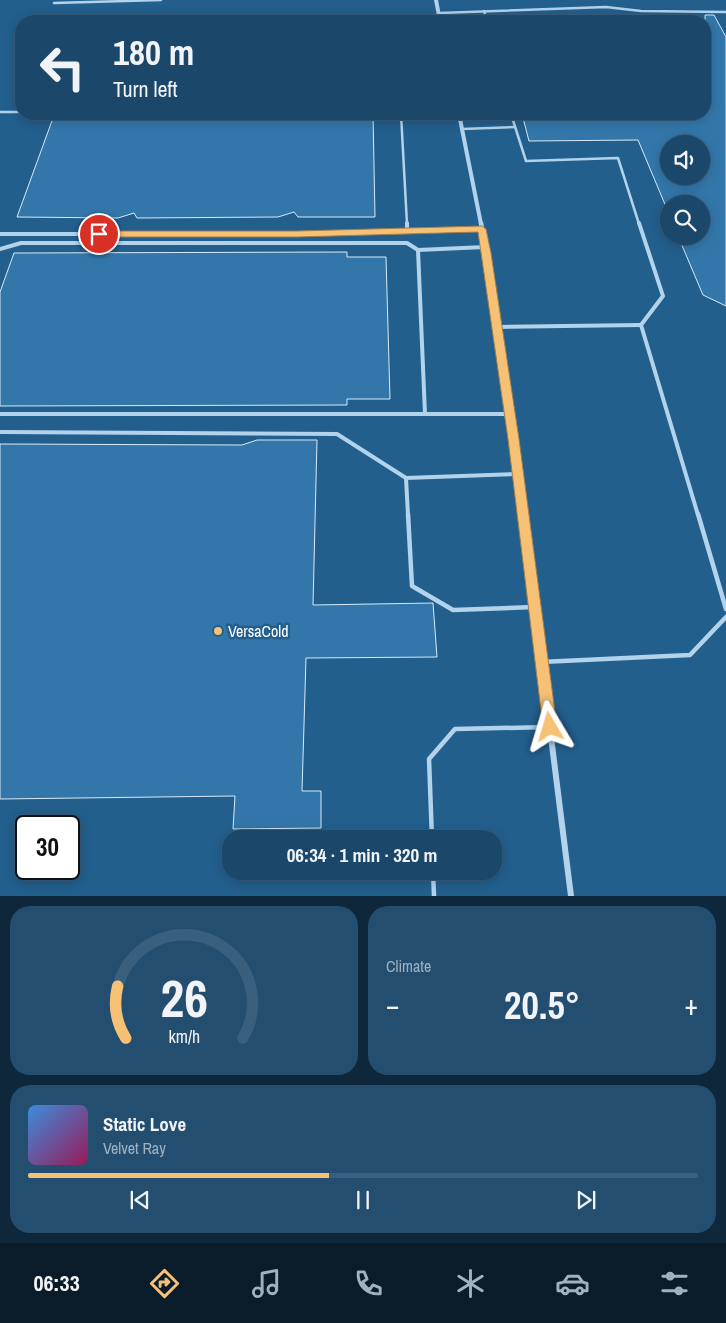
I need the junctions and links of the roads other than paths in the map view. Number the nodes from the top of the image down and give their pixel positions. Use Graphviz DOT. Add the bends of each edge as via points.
graph roads {
  1 [pos="161,0"];
  2 [pos="436,0"];
  3 [pos="54,3"];
  4 [pos="484,11"];
  5 [pos="726,12"];
  6 [pos="439,13"];
  7 [pos="485,15"];
  8 [pos="0,112"];
  9 [pos="15,112"];
  10 [pos="401,120"];
  11 [pos="460,120"];
  12 [pos="513,120"];
  13 [pos="515,127"];
  14 [pos="462,129"];
  15 [pos="482,229"];
  16 [pos="407,232"];
  17 [pos="0,234"];
  18 [pos="485,247"];
  19 [pos="0,249"];
  20 [pos="418,250"];
  21 [pos="641,325"];
  22 [pos="497,327"];
  23 [pos="0,414"];
  24 [pos="425,414"];
  25 [pos="510,414"];
  26 [pos="0,432"];
  27 [pos="518,474"];
  28 [pos="406,478"];
  29 [pos="534,607"];
  30 [pos="726,609"];
  31 [pos="726,617"];
  32 [pos="542,662"];
  33 [pos="550,727"];
  34 [pos="432,830"];
  35 [pos="433,880"];
  36 [pos="434,896"];
  37 [pos="571,896"];
  1 -- 3 [label="lane"];
  2 -- 6 [label="street"];
  4 -- 5 [label="lane" via="606,7 641,11"];
  4 -- 6 [label="lane"];
  4 -- 7 [label="lane"];
  8 -- 9 [label="lane"];
  10 -- 16 [label="lane"];
  11 -- 14 [label="street"];
  12 -- 13 [label="lane"];
  13 -- 14 [label="lane"];
  13 -- 21 [label="lane" via="526,161 618,158 663,296"];
  14 -- 15 [label="street"];
  15 -- 16 [label="lane"];
  15 -- 18 [label="street"];
  16 -- 17 [label="lane"];
  18 -- 20 [label="lane"];
  18 -- 22 [label="street"];
  19 -- 20 [label="lane" via="21,243 407,243"];
  20 -- 24 [label="lane"];
  21 -- 22 [label="lane"];
  21 -- 30 [label="lane"];
  22 -- 25 [label="street"];
  23 -- 24 [label="lane"];
  24 -- 25 [label="lane"];
  25 -- 27 [label="street"];
  26 -- 28 [label="lane" via="337,434"];
  27 -- 28 [label="lane"];
  27 -- 29 [label="street"];
  28 -- 29 [label="lane" via="412,586 453,610"];
  29 -- 32 [label="street"];
  31 -- 32 [label="lane" via="690,655"];
  32 -- 33 [label="street"];
  33 -- 34 [label="lane" via="455,729 429,759"];
  33 -- 37 [label="street"];
  35 -- 36 [label="lane"];
}
